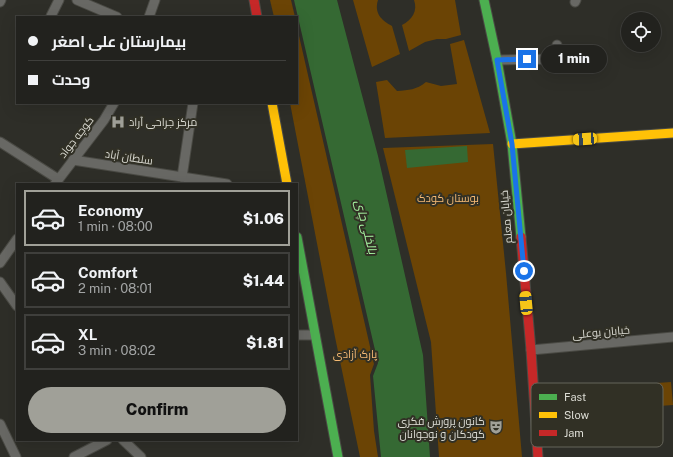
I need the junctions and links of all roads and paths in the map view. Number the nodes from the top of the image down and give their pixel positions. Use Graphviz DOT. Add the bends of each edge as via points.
graph roads {
  1 [pos="59,0"];
  2 [pos="77,0"];
  3 [pos="155,0"];
  4 [pos="254,0"];
  5 [pos="484,0"];
  6 [pos="91,2"];
  7 [pos="51,16"];
  8 [pos="115,16"];
  9 [pos="149,16"];
  10 [pos="257,16"];
  11 [pos="557,45"];
  12 [pos="497,60"];
  13 [pos="113,104"];
  14 [pos="192,104"];
  15 [pos="272,104"];
  16 [pos="673,133"];
  17 [pos="0,142"];
  18 [pos="512,144"];
  19 [pos="73,160"];
  20 [pos="182,177"];
  21 [pos="57,182"];
  22 [pos="221,183"];
  23 [pos="287,183"];
  24 [pos="16,240"];
  25 [pos="298,243"];
  26 [pos="0,263"];
  27 [pos="0,282"];
  28 [pos="16,305"];
  29 [pos="298,335"];
  30 [pos="315,335"];
  31 [pos="673,337"];
  32 [pos="531,350"];
  33 [pos="533,383"];
  34 [pos="0,424"];
  35 [pos="104,441"];
  36 [pos="124,441"];
  37 [pos="537,447"];
  38 [pos="16,457"];
  39 [pos="74,457"];
  40 [pos="141,457"];
  41 [pos="338,457"];
  42 [pos="538,457"];
  1 -- 7 [label="street"];
  2 -- 6 [label="street"];
  3 -- 9 [label="street"];
  4 -- 10 [label="main road"];
  5 -- 12 [label="main road, خیابان معلم"];
  6 -- 8 [label="street"];
  11 -- 12 [label="street" via="557,59"];
  12 -- 18 [label="main road, خیابان معلم"];
  13 -- 19 [label="street, کوچه جواد"];
  14 -- 20 [label="street"];
  15 -- 23 [label="main road"];
  16 -- 18 [label="main road"];
  17 -- 21 [label="street"];
  18 -- 32 [label="main road, خیابان معلم"];
  19 -- 20 [label="street, سلطان آباد"];
  19 -- 21 [label="street, کوچه جواد"];
  20 -- 22 [label="street, سلطان آباد"];
  24 -- 26 [label="street"];
  25 -- 30 [label="main road"];
  27 -- 28 [label="street"];
  29 -- 30 [label="street"];
  30 -- 41 [label="main road"];
  31 -- 32 [label="street, خیابان بوعلی"];
  32 -- 33 [label="main road, خیابان معلم"];
  34 -- 38 [label="street"];
  35 -- 39 [label="street"];
  36 -- 40 [label="street"];
  37 -- 42 [label="main road, خیابان معلم"];
}
